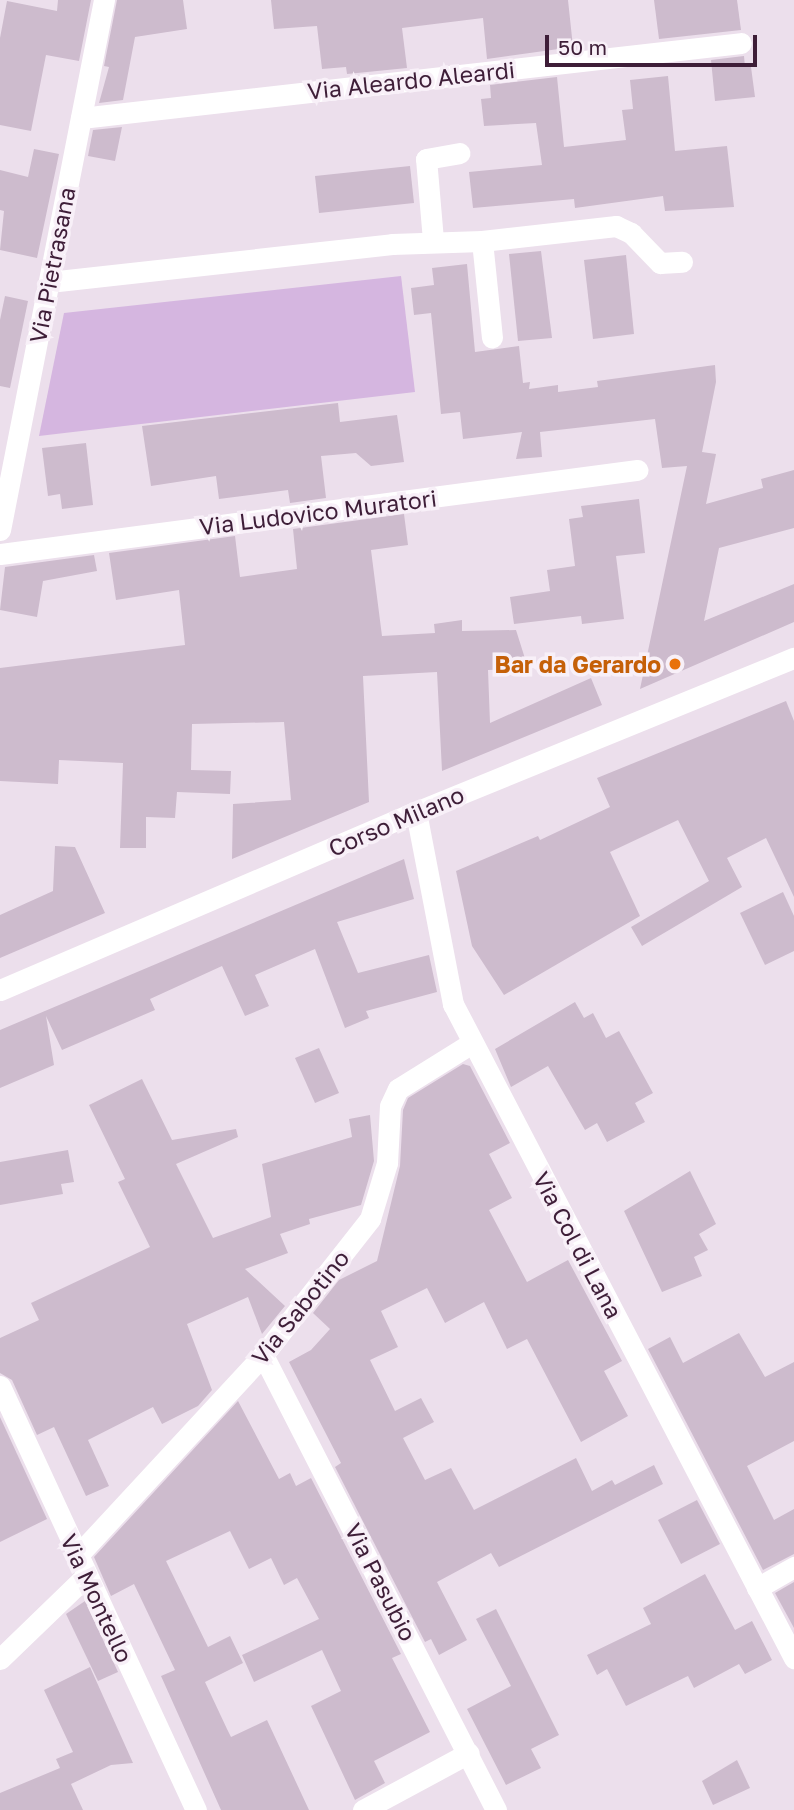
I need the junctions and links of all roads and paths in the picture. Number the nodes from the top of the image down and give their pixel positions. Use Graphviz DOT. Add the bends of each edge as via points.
graph roads {
  1 [pos="104,0"];
  2 [pos="741,43"];
  3 [pos="81,118"];
  4 [pos="459,153"];
  5 [pos="433,240"];
  6 [pos="482,241"];
  7 [pos="682,262"];
  8 [pos="49,282"];
  9 [pos="492,337"];
  10 [pos="636,470"];
  11 [pos="0,530"];
  12 [pos="0,554"];
  13 [pos="794,658"];
  14 [pos="416,812"];
  15 [pos="0,990"];
  16 [pos="472,1043"];
  17 [pos="263,1355"];
  18 [pos="0,1386"];
  19 [pos="77,1556"];
  20 [pos="794,1567"];
  21 [pos="86,1576"];
  22 [pos="757,1588"];
  23 [pos="794,1658"];
  24 [pos="0,1659"];
  25 [pos="469,1753"];
  26 [pos="195,1810"];
  27 [pos="363,1810"];
  28 [pos="496,1810"];
  1 -- 3 [label="street, Via Pietrasana"];
  2 -- 3 [label="street, Via Aleardo Aleardi"];
  3 -- 8 [label="street, Via Pietrasana"];
  4 -- 5 [label="street" via="426,159"];
  5 -- 6 [label="street"];
  5 -- 8 [label="street"];
  6 -- 7 [label="street" via="616,226 631,233 660,263"];
  6 -- 9 [label="street"];
  8 -- 11 [label="street, Via Pietrasana"];
  10 -- 12 [label="street, Via Ludovico Muratori"];
  13 -- 14 [label="street, Corso Milano"];
  14 -- 15 [label="street, Corso Milano"];
  14 -- 16 [label="street, Via Col di Lana" via="453,1004"];
  16 -- 17 [label="street, Via Sabotino" via="398,1089 390,1106 387,1163 370,1219"];
  16 -- 22 [label="street, Via Col di Lana"];
  17 -- 19 [label="street, Via Sabotino"];
  17 -- 25 [label="street, Via Pasubio"];
  18 -- 19 [label="street, Via Montello"];
  19 -- 21 [label="street, Via Montello"];
  20 -- 22 [label="street"];
  21 -- 24 [label="street"];
  21 -- 26 [label="street, Via Montello"];
  22 -- 23 [label="street, Via Col di Lana"];
  25 -- 27 [label="street"];
  25 -- 28 [label="street, Via Pasubio"];
}
